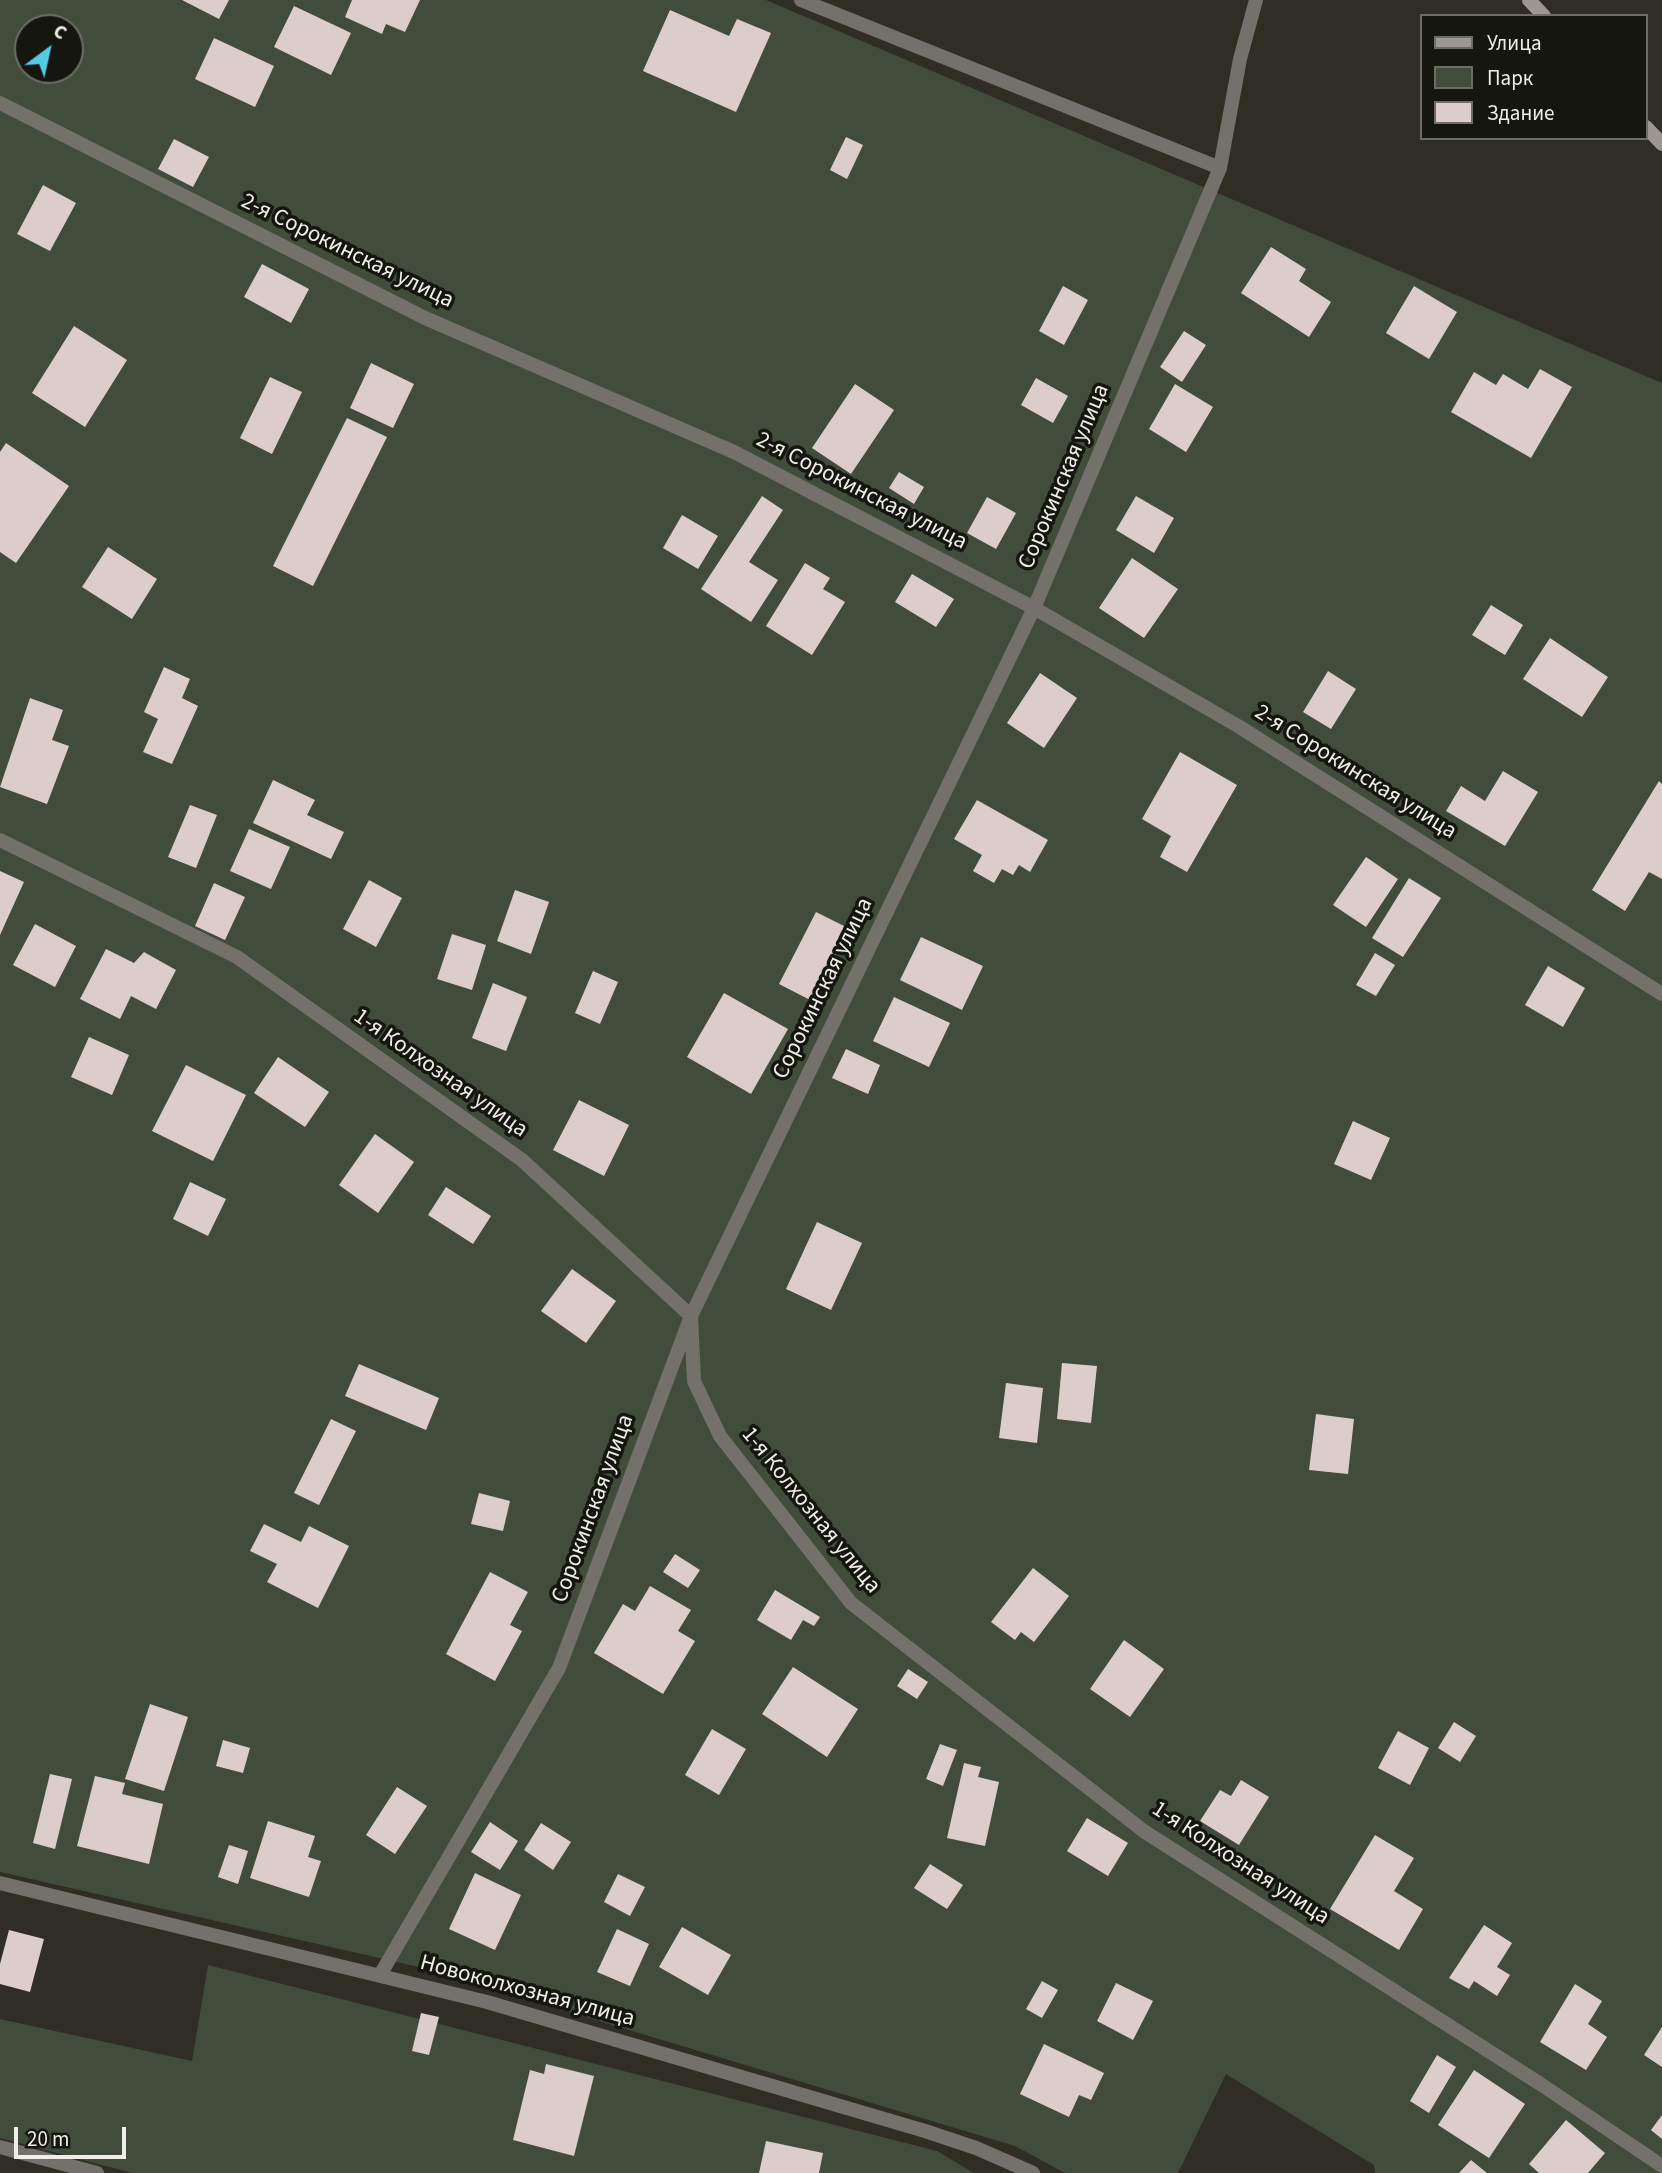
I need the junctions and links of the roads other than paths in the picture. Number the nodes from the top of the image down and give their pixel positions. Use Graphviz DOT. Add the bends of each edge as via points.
graph roads {
  1 [pos="801,0"];
  2 [pos="1256,0"];
  3 [pos="1530,0"];
  4 [pos="1542,14"];
  5 [pos="0,103"];
  6 [pos="1648,129"];
  7 [pos="1662,144"];
  8 [pos="1220,168"];
  9 [pos="1034,608"];
  10 [pos="0,840"];
  11 [pos="1662,994"];
  12 [pos="691,1315"];
  13 [pos="0,1884"];
  14 [pos="380,1975"];
  15 [pos="0,2147"];
  16 [pos="1662,2166"];
  17 [pos="97,2173"];
  18 [pos="1033,2173"];
  1 -- 8 [label="street"];
  2 -- 8 [label="street, Сорокинская улица"];
  3 -- 4 [label="street"];
  5 -- 9 [label="street, 2-я Сорокинская улица" via="425,318 734,452"];
  6 -- 7 [label="street"];
  8 -- 9 [label="street, Сорокинская улица"];
  9 -- 11 [label="street, 2-я Сорокинская улица" via="1238,726"];
  9 -- 12 [label="street, Сорокинская улица"];
  10 -- 12 [label="street, 1-я Колхозная улица" via="237,957 522,1160"];
  12 -- 14 [label="street, Сорокинская улица" via="559,1668"];
  12 -- 16 [label="street, 1-я Колхозная улица" via="694,1381 720,1436 851,1603 1145,1832"];
  13 -- 14 [label="street, Новоколхозная улица"];
  14 -- 18 [label="street, Новоколхозная улица" via="541,2017 925,2131"];
  15 -- 17 [label="street"];
}
